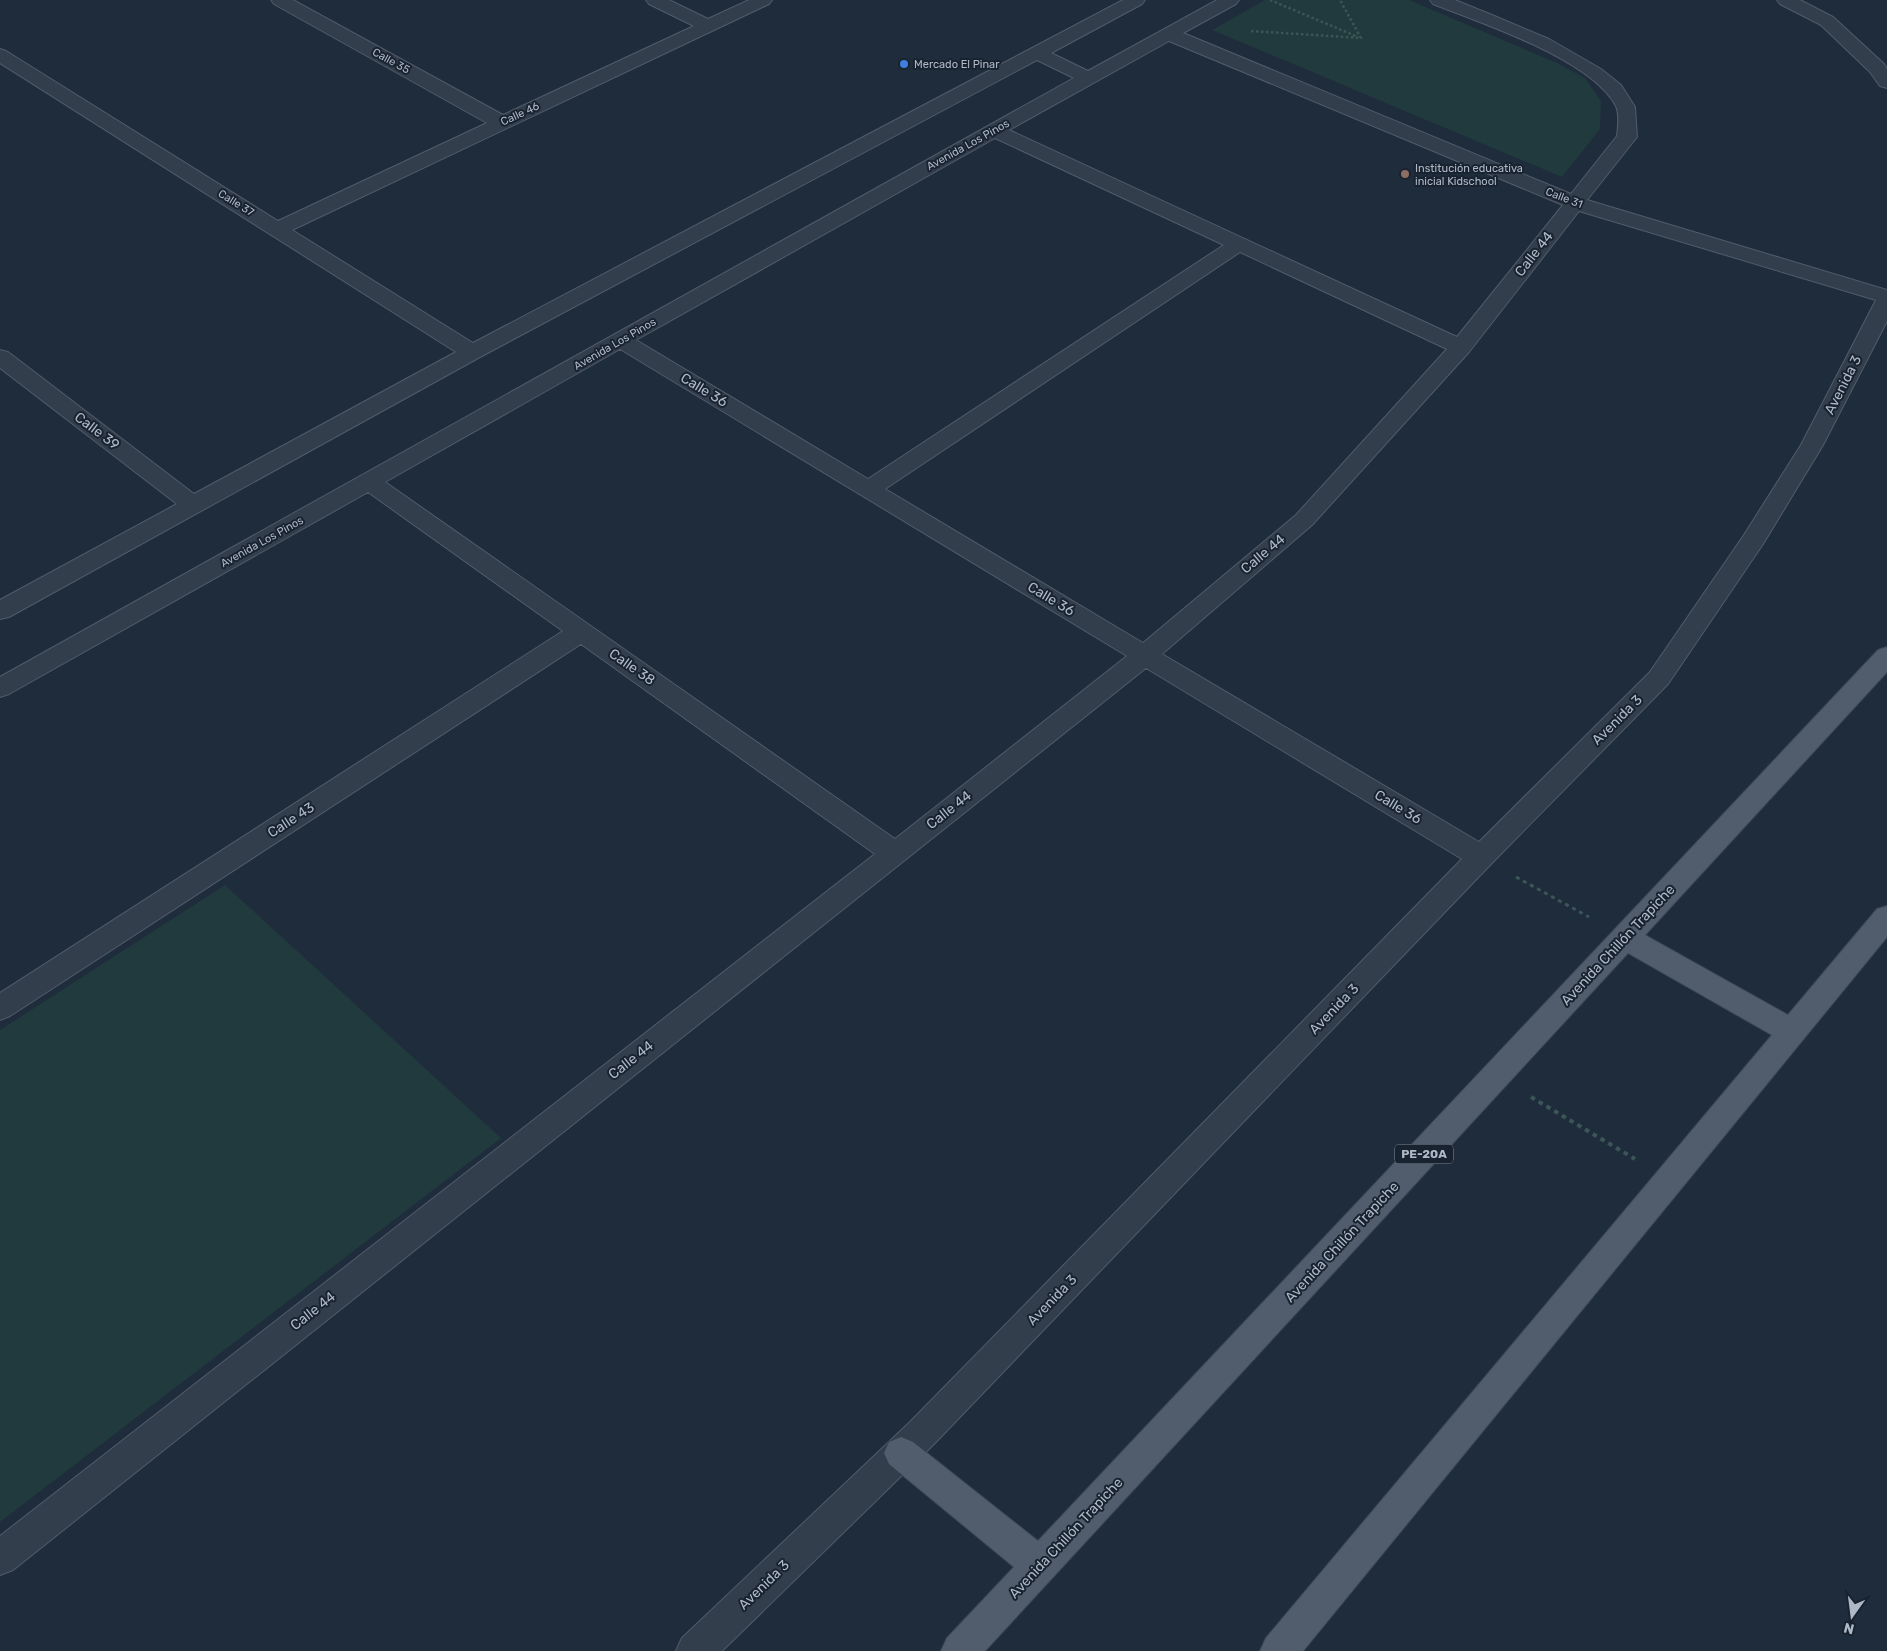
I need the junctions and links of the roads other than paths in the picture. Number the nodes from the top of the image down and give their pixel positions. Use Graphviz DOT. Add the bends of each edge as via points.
graph roads {
  1 [pos="280,0"];
  2 [pos="655,0"];
  3 [pos="763,0"];
  4 [pos="1136,0"];
  5 [pos="1230,0"];
  6 [pos="1439,0"];
  7 [pos="1786,0"];
  8 [pos="708,26"];
  9 [pos="1169,34"];
  10 [pos="1037,53"];
  11 [pos="0,55"];
  12 [pos="1089,78"];
  13 [pos="1887,82"];
  14 [pos="502,123"];
  15 [pos="994,130"];
  16 [pos="1575,203"];
  17 [pos="277,229"];
  18 [pos="1239,244"];
  19 [pos="1887,298"];
  20 [pos="621,341"];
  21 [pos="1461,347"];
  22 [pos="472,352"];
  23 [pos="0,357"];
  24 [pos="370,482"];
  25 [pos="869,489"];
  26 [pos="193,505"];
  27 [pos="0,611"];
  28 [pos="582,632"];
  29 [pos="1145,655"];
  30 [pos="1887,656"];
  31 [pos="0,688"];
  32 [pos="894,853"];
  33 [pos="1481,857"];
  34 [pos="1887,917"];
  35 [pos="1625,937"];
  36 [pos="0,1008"];
  37 [pos="1792,1032"];
  38 [pos="902,1453"];
  39 [pos="0,1558"];
  40 [pos="1040,1566"];
  41 [pos="695,1651"];
  42 [pos="960,1651"];
  43 [pos="1279,1651"];
  1 -- 14 [label="street, Calle 35"];
  2 -- 8 [label="street"];
  3 -- 8 [label="street, Calle 46"];
  4 -- 10 [label="street"];
  5 -- 9 [label="street, Avenida Los Pinos"];
  6 -- 16 [label="street, Calle 44" via="1560,52 1593,70 1615,90 1627,108 1627,138"];
  7 -- 13 [label="street" via="1827,21 1877,68"];
  8 -- 14 [label="street, Calle 46"];
  9 -- 12 [label="street, Avenida Los Pinos"];
  9 -- 16 [label="street, Calle 31"];
  10 -- 12 [label="street"];
  10 -- 22 [label="street"];
  11 -- 17 [label="street, Calle 37"];
  12 -- 15 [label="street, Avenida Los Pinos"];
  14 -- 17 [label="street, Calle 46"];
  15 -- 18 [label="street"];
  15 -- 20 [label="street, Avenida Los Pinos"];
  16 -- 19 [label="street, Calle 31"];
  16 -- 21 [label="street, Calle 44"];
  17 -- 22 [label="street, Calle 37"];
  18 -- 21 [label="street"];
  18 -- 25 [label="street"];
  19 -- 33 [label="street, Avenida 3" via="1812,445 1754,539 1659,678"];
  20 -- 24 [label="street, Avenida Los Pinos"];
  20 -- 25 [label="street, Calle 36"];
  21 -- 29 [label="street, Calle 44" via="1304,520"];
  22 -- 26 [label="street"];
  23 -- 26 [label="street, Calle 39"];
  24 -- 28 [label="street, Calle 38"];
  24 -- 31 [label="street, Avenida Los Pinos"];
  25 -- 29 [label="street, Calle 36"];
  26 -- 27 [label="street"];
  28 -- 32 [label="street, Calle 38"];
  28 -- 36 [label="street, Calle 43"];
  29 -- 32 [label="street, Calle 44"];
  29 -- 33 [label="street, Calle 36"];
  30 -- 35 [label="main road, Avenida Chillón Trapiche / PE-20A"];
  32 -- 39 [label="street, Calle 44"];
  33 -- 38 [label="street, Avenida 3"];
  34 -- 37 [label="main road"];
  35 -- 37 [label="main road"];
  35 -- 40 [label="main road, Avenida Chillón Trapiche / PE-20A"];
  37 -- 43 [label="main road"];
  38 -- 40 [label="main road"];
  38 -- 41 [label="street, Avenida 3"];
  40 -- 42 [label="main road, Avenida Chillón Trapiche / PE-20A"];
}
